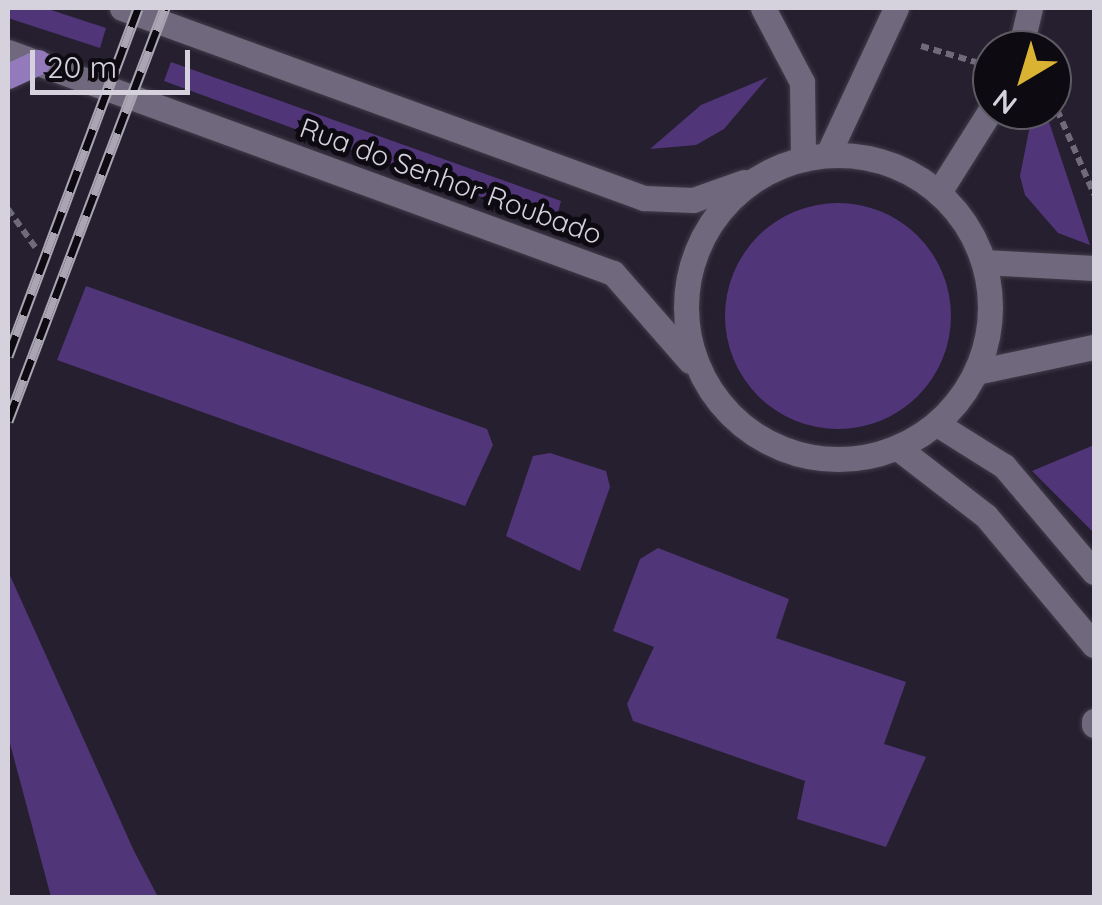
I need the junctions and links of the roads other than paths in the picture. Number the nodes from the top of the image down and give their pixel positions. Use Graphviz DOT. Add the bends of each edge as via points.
graph roads {
  1 [pos="122,8"];
  2 [pos="763,8"];
  3 [pos="896,8"];
  4 [pos="8,52"];
  5 [pos="38,62"];
  6 [pos="8,76"];
  7 [pos="978,130"];
  8 [pos="815,156"];
  9 [pos="753,178"];
  10 [pos="938,192"];
  11 [pos="984,262"];
  12 [pos="1094,268"];
  13 [pos="1094,348"];
  14 [pos="976,372"];
  15 [pos="712,394"];
  16 [pos="937,424"];
  17 [pos="898,448"];
  18 [pos="1094,572"];
  19 [pos="1094,645"];
  1 -- 9 [label="street, Rua do Senhor Roubado" via="644,198 693,200"];
  2 -- 8 [label="street" via="802,82"];
  3 -- 8 [label="street"];
  4 -- 5 [label="street, Rua do Senhor Roubado"];
  5 -- 6 [label="main road"];
  5 -- 15 [label="street, Rua do Senhor Roubado" via="614,273 662,318"];
  7 -- 10 [label="street"];
  8 -- 9 [label="street"];
  8 -- 10 [label="street" via="905,169"];
  9 -- 15 [label="street" via="714,216 686,292 689,342"];
  10 -- 11 [label="street"];
  11 -- 12 [label="street"];
  11 -- 14 [label="street" via="991,304"];
  13 -- 14 [label="street"];
  14 -- 16 [label="street"];
  15 -- 17 [label="street" via="748,431 795,454 847,460"];
  16 -- 17 [label="street"];
  16 -- 18 [label="street" via="1004,466"];
  17 -- 19 [label="street" via="986,516"];
}
